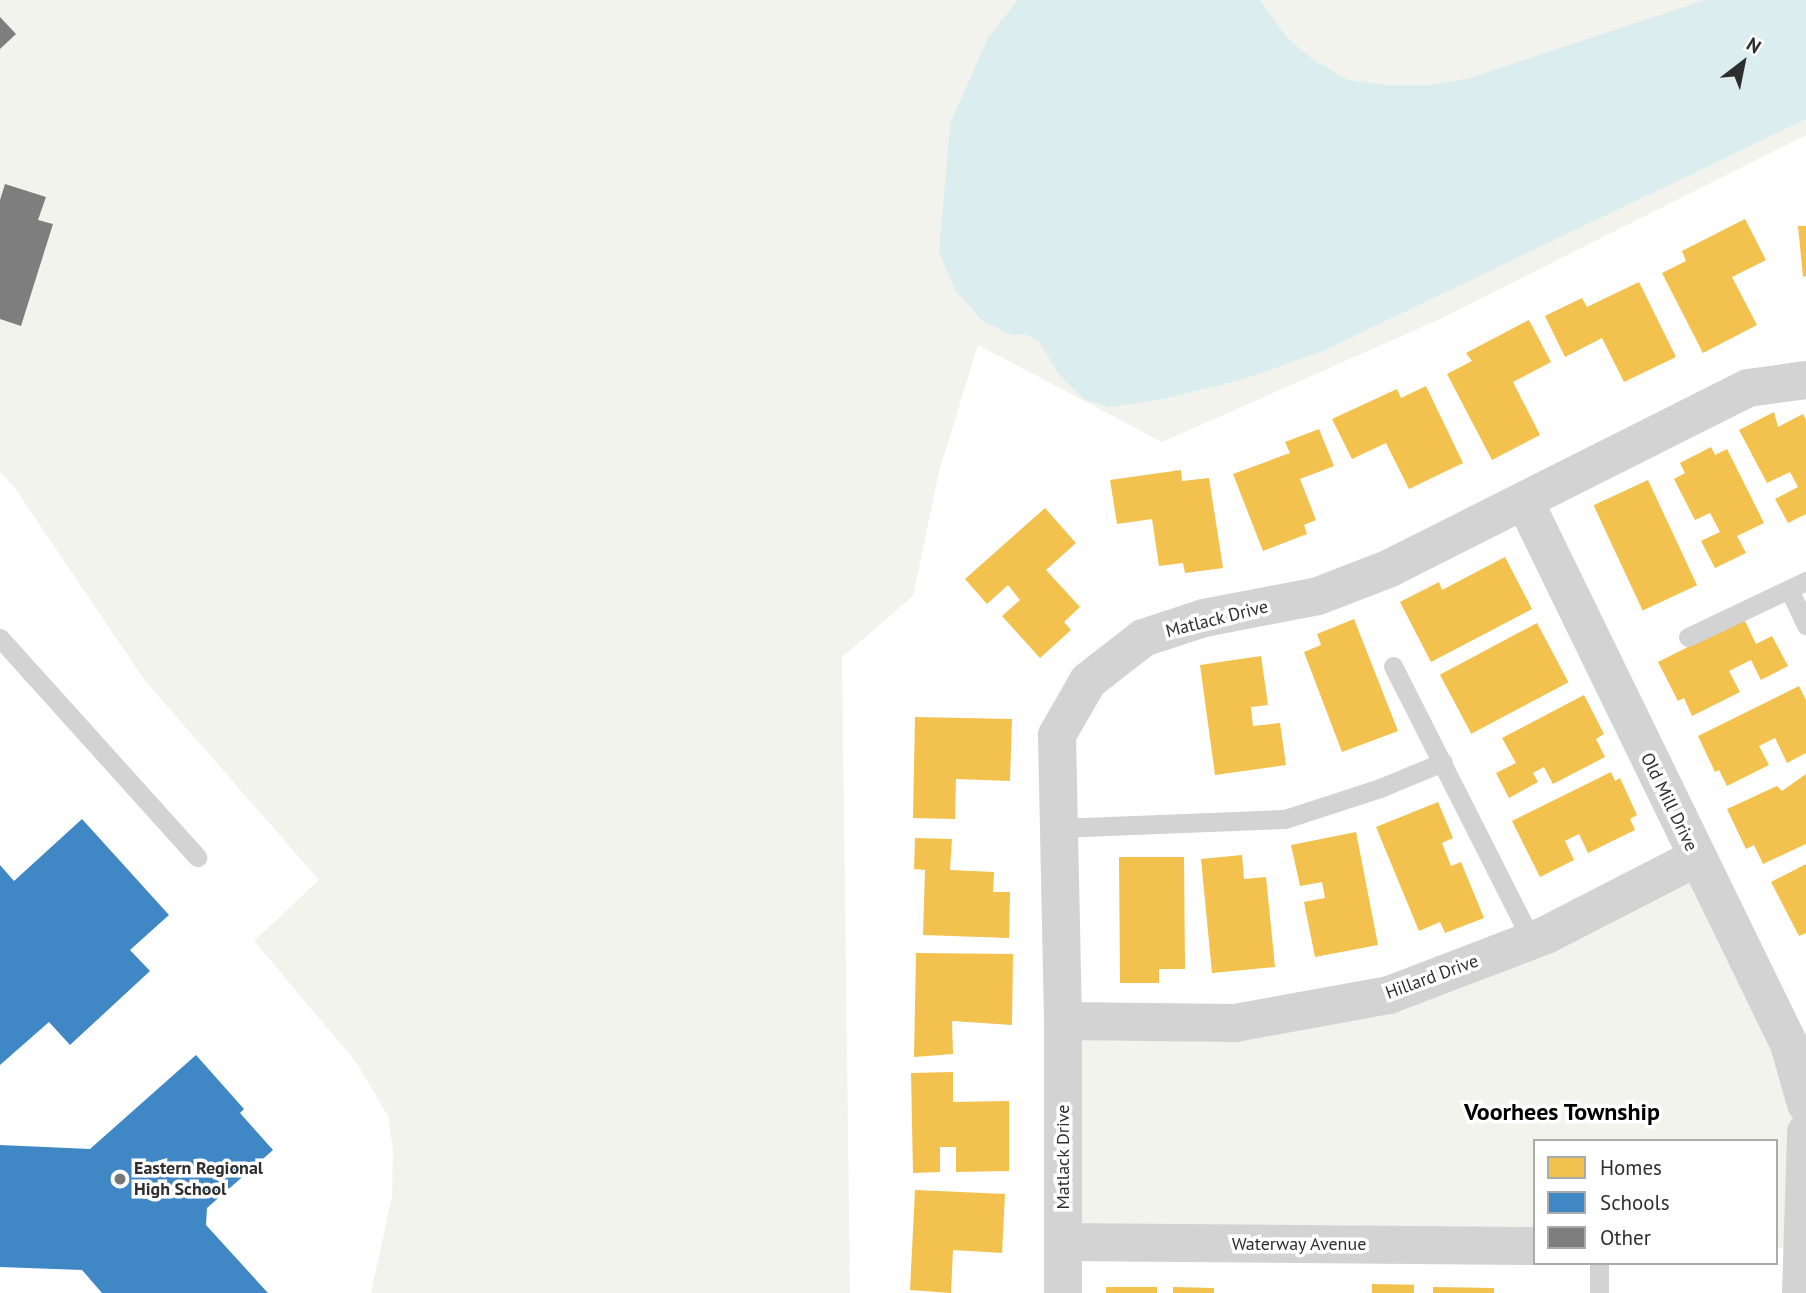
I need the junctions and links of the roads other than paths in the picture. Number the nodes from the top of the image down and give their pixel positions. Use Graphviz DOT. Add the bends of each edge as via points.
graph roads {
  1 [pos="1806,380"];
  2 [pos="1525,502"];
  3 [pos="1797,585"];
  4 [pos="1806,625"];
  5 [pos="1688,637"];
  6 [pos="0,638"];
  7 [pos="1393,666"];
  8 [pos="1443,762"];
  9 [pos="1059,828"];
  10 [pos="197,857"];
  11 [pos="1696,858"];
  12 [pos="1532,941"];
  13 [pos="1063,1021"];
  14 [pos="1806,1104"];
  15 [pos="1806,1132"];
  16 [pos="1063,1242"];
  17 [pos="1533,1247"];
  18 [pos="1794,1249"];
  19 [pos="1599,1265"];
  20 [pos="1063,1293"];
  21 [pos="1599,1293"];
  22 [pos="1801,1293"];
  1 -- 2 [label="street, Matlack Drive" via="1748,388"];
  2 -- 9 [label="street, Matlack Drive" via="1388,569 1318,596 1204,618 1143,638 1088,681 1057,735"];
  2 -- 11 [label="street, Old Mill Drive"];
  3 -- 4 [label="lane"];
  3 -- 5 [label="lane"];
  6 -- 10 [label="lane"];
  7 -- 8 [label="lane"];
  8 -- 9 [label="lane" via="1285,819"];
  8 -- 12 [label="lane"];
  9 -- 13 [label="street, Matlack Drive"];
  11 -- 12 [label="street, Hillard Drive"];
  11 -- 14 [label="street, Old Mill Drive" via="1789,1044"];
  12 -- 13 [label="street, Hillard Drive" via="1388,995 1235,1023"];
  13 -- 16 [label="street, Matlack Drive"];
  15 -- 18 [label="street"];
  16 -- 17 [label="street, Waterway Avenue"];
  16 -- 20 [label="street, Matlack Drive"];
  18 -- 22 [label="street"];
  19 -- 21 [label="lane"];
}
